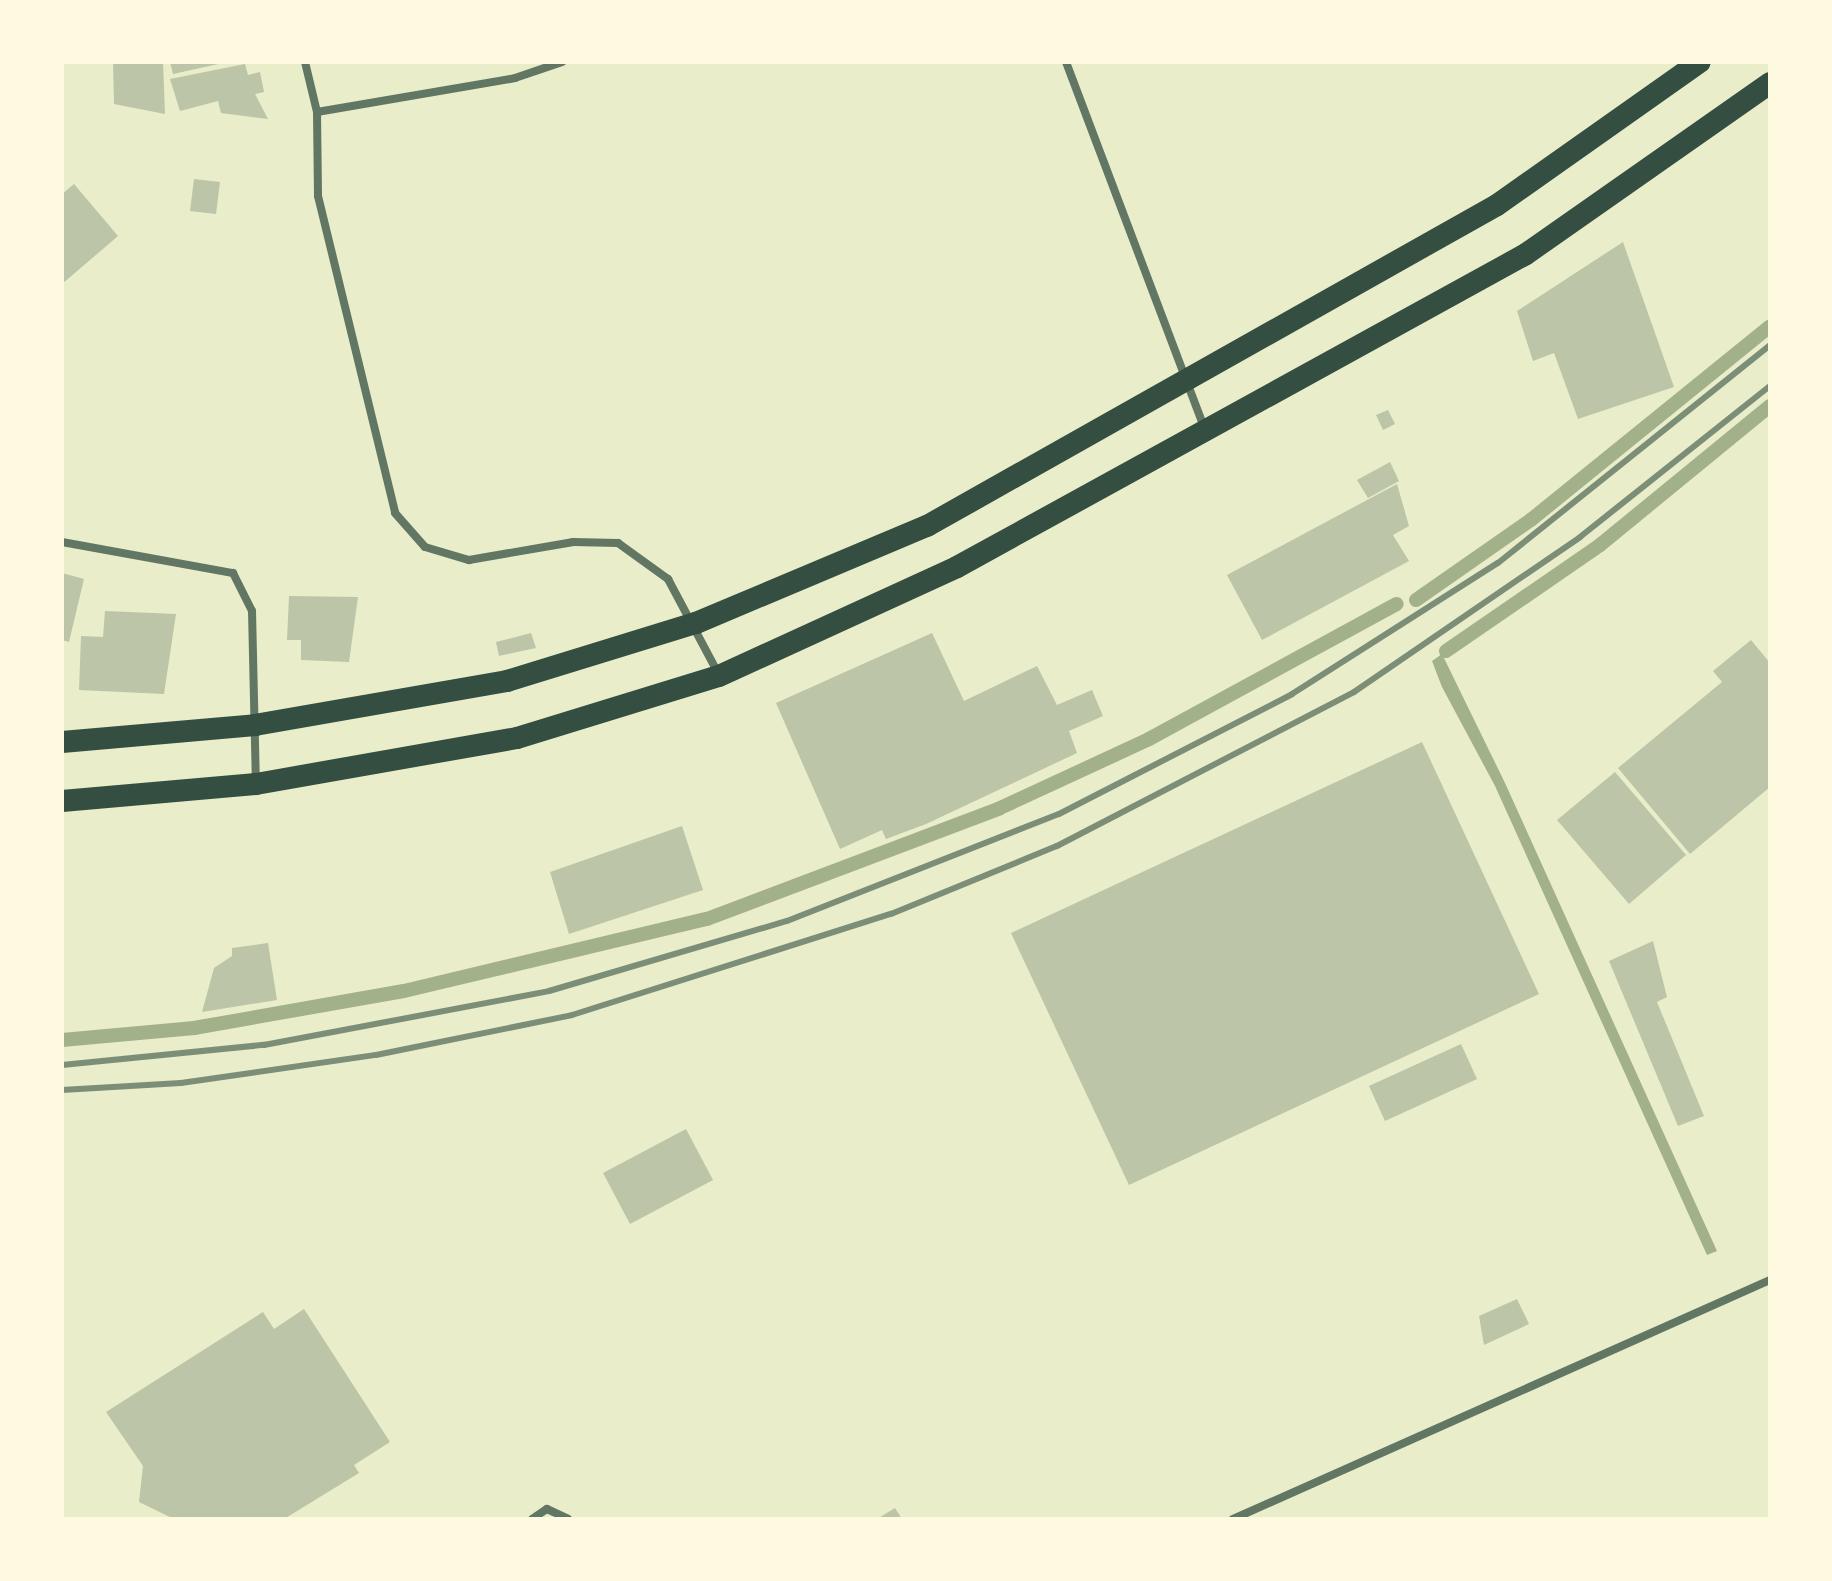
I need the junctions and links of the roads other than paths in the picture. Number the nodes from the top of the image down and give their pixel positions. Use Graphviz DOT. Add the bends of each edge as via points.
graph roads {
  1 [pos="305,62"];
  2 [pos="562,62"];
  3 [pos="1066,62"];
  4 [pos="1700,62"];
  5 [pos="1770,83"];
  6 [pos="317,112"];
  7 [pos="1181,381"];
  8 [pos="1207,433"];
  9 [pos="62,542"];
  10 [pos="696,623"];
  11 [pos="719,676"];
  12 [pos="255,725"];
  13 [pos="62,742"];
  14 [pos="256,784"];
  15 [pos="62,801"];
  16 [pos="1770,1280"];
  17 [pos="532,1519"];
  18 [pos="568,1519"];
  19 [pos="1233,1519"];
  1 -- 6 [label="street"];
  2 -- 6 [label="street" via="515,78"];
  3 -- 7 [label="street"];
  4 -- 7 [label="highway" via="1497,205"];
  5 -- 8 [label="highway" via="1526,254"];
  6 -- 10 [label="street" via="318,196 395,513 425,547 469,560 573,542 618,543 668,579"];
  7 -- 8 [label="street"];
  7 -- 10 [label="highway" via="927,526"];
  8 -- 11 [label="highway" via="957,567"];
  9 -- 12 [label="street" via="233,573 252,611"];
  10 -- 11 [label="street"];
  10 -- 12 [label="highway" via="507,681"];
  11 -- 14 [label="highway" via="517,738"];
  12 -- 13 [label="highway"];
  12 -- 14 [label="street"];
  14 -- 15 [label="highway"];
  16 -- 19 [label="street"];
  17 -- 18 [label="street" via="547,1509"];
}
